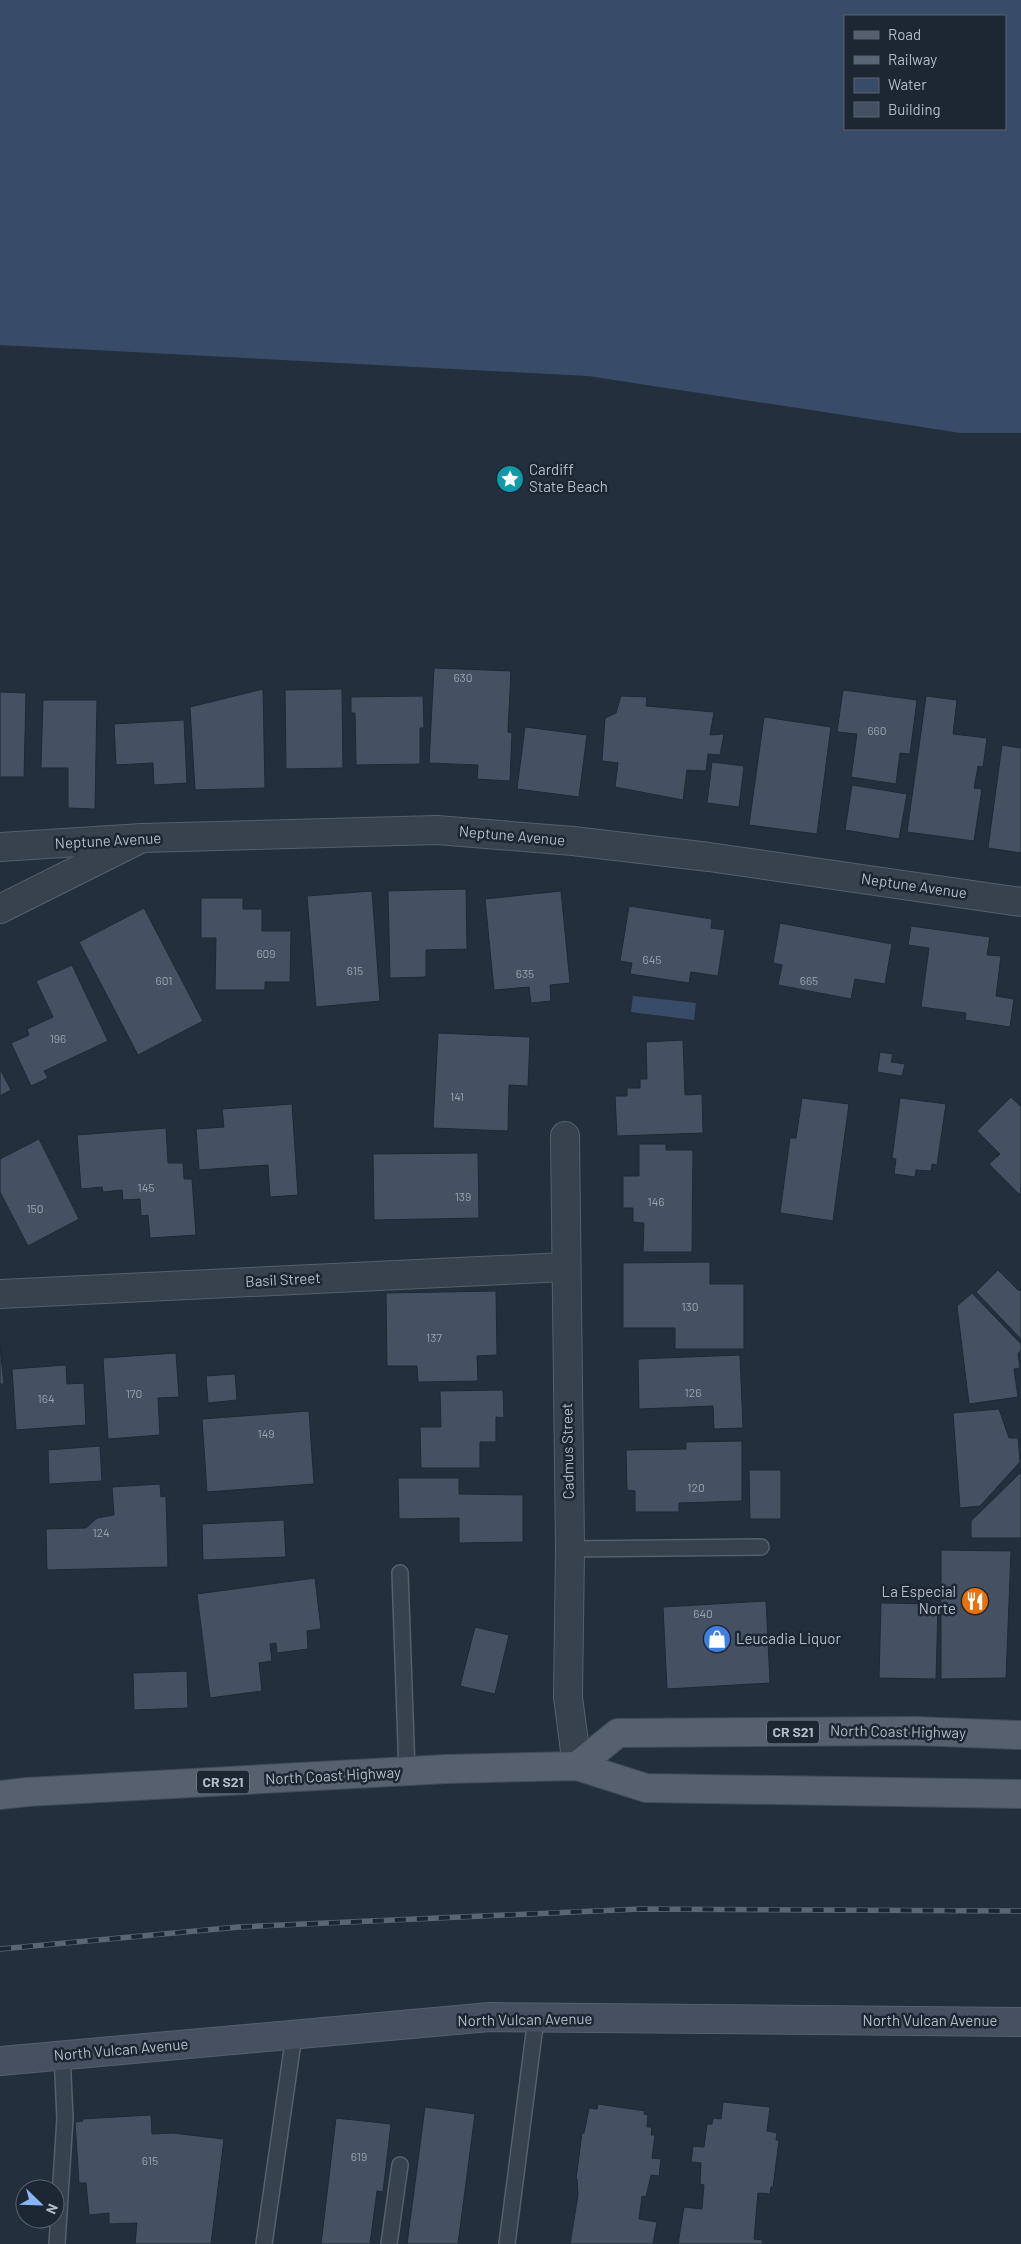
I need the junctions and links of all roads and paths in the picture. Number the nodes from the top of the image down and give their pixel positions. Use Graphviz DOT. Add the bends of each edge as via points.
graph roads {
  1 [pos="142,838"];
  2 [pos="0,847"];
  3 [pos="1021,902"];
  4 [pos="0,909"];
  5 [pos="565,1136"];
  6 [pos="565,1267"];
  7 [pos="0,1294"];
  8 [pos="760,1547"];
  9 [pos="570,1549"];
  10 [pos="400,1573"];
  11 [pos="1021,1735"];
  12 [pos="576,1766"];
  13 [pos="407,1773"];
  14 [pos="1021,1794"];
  15 [pos="0,1795"];
  16 [pos="536,2018"];
  17 [pos="1021,2022"];
  18 [pos="294,2035"];
  19 [pos="62,2055"];
  20 [pos="0,2061"];
  21 [pos="400,2165"];
  22 [pos="57,2244"];
  23 [pos="264,2244"];
  24 [pos="389,2244"];
  25 [pos="507,2244"];
  1 -- 2 [label="street, Neptune Avenue"];
  1 -- 3 [label="street, Neptune Avenue" via="437,830 700,856"];
  1 -- 4 [label="street"];
  5 -- 6 [label="street, Cadmus Street"];
  6 -- 7 [label="street, Basil Street"];
  6 -- 9 [label="street, Cadmus Street"];
  8 -- 9 [label="lane"];
  9 -- 12 [label="street, Cadmus Street" via="568,1698"];
  10 -- 13 [label="lane"];
  11 -- 12 [label="main road, North Coast Highway / CR S21" via="915,1731 618,1733"];
  12 -- 13 [label="main road, North Coast Highway / CR S21"];
  12 -- 14 [label="main road, North Coast Highway / CR S21" via="646,1788"];
  13 -- 15 [label="main road, North Coast Highway / CR S21"];
  16 -- 17 [label="main road, North Vulcan Avenue"];
  16 -- 18 [label="main road, North Vulcan Avenue" via="490,2018"];
  16 -- 25 [label="lane"];
  18 -- 19 [label="main road, North Vulcan Avenue"];
  18 -- 23 [label="lane"];
  19 -- 20 [label="main road, North Vulcan Avenue"];
  19 -- 22 [label="lane" via="65,2118"];
  21 -- 24 [label="lane"];
}
